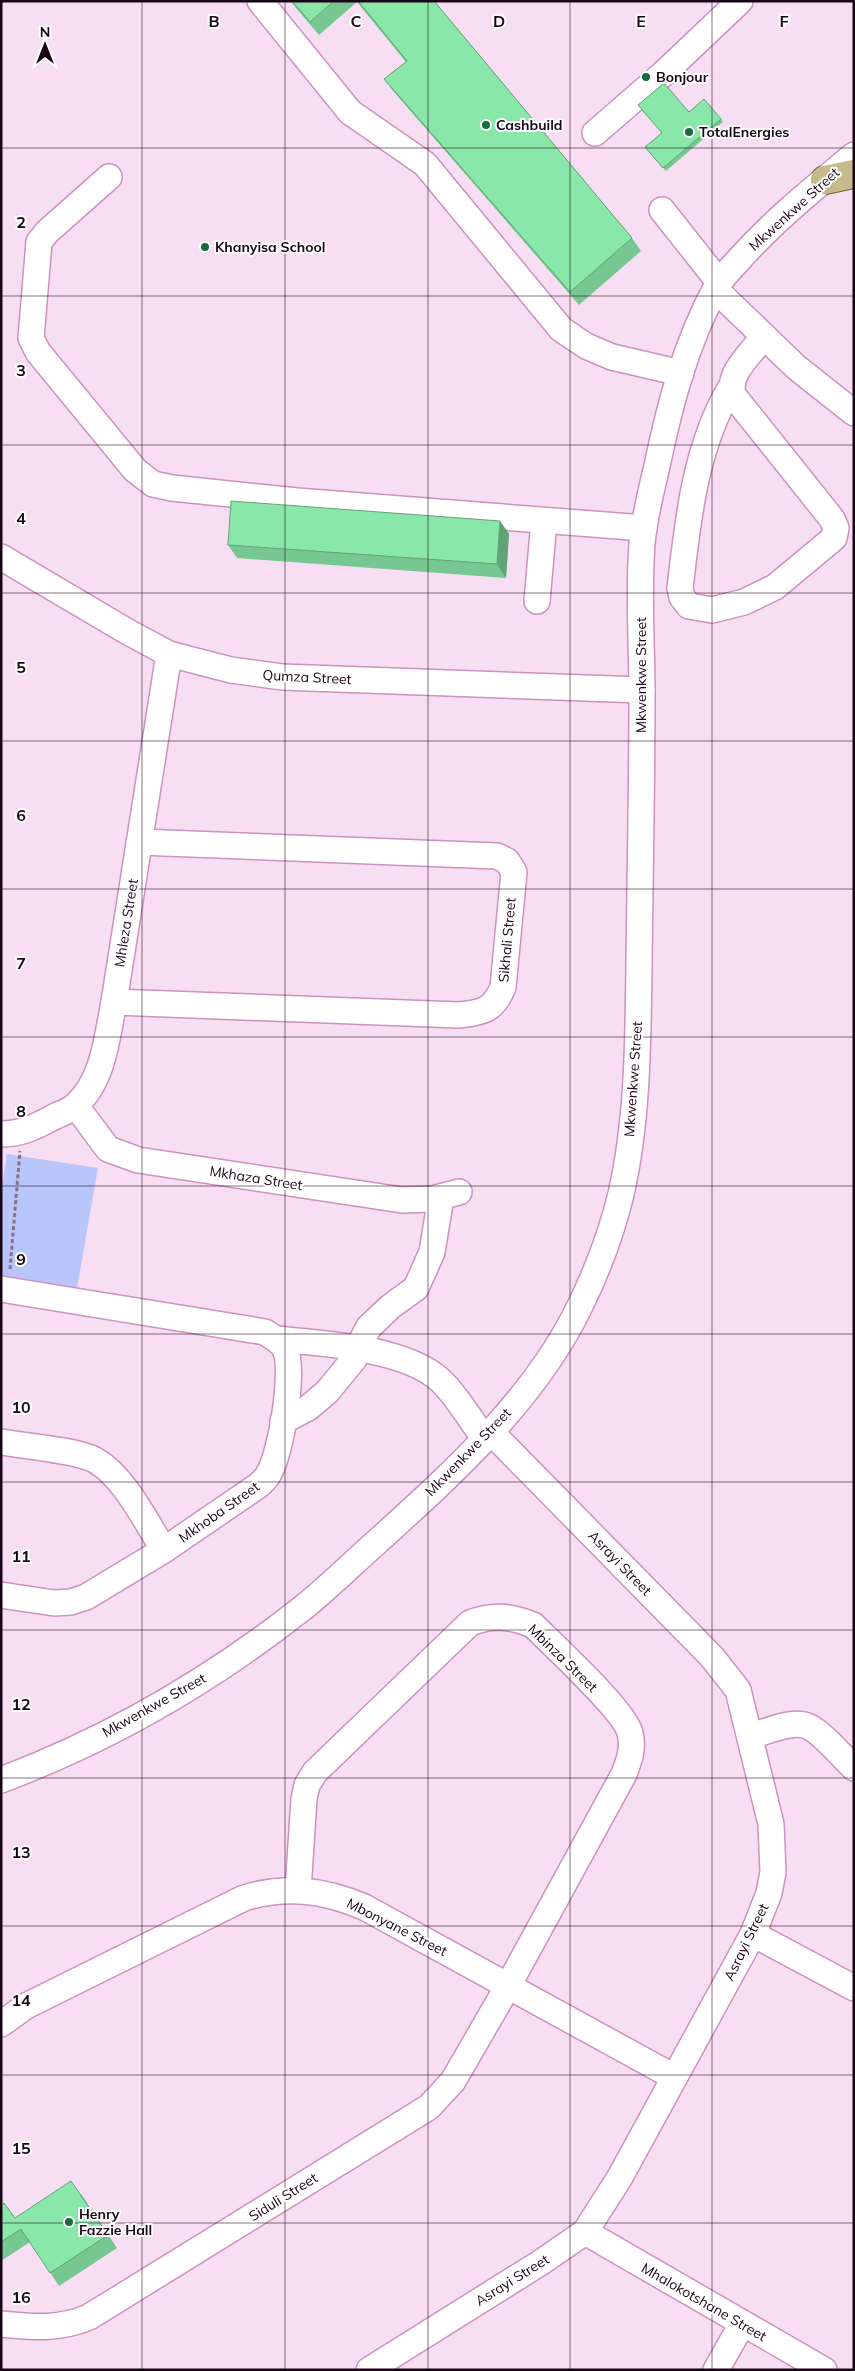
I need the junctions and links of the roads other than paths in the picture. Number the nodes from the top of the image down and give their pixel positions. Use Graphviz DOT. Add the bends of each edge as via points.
graph roads {
  1 [pos="260,1"];
  2 [pos="740,1"];
  3 [pos="595,133"];
  4 [pos="854,155"];
  5 [pos="854,174"];
  6 [pos="109,177"];
  7 [pos="824,180"];
  8 [pos="662,210"];
  9 [pos="717,286"];
  10 [pos="764,336"];
  11 [pos="681,373"];
  12 [pos="731,386"];
  13 [pos="851,404"];
  14 [pos="544,520"];
  15 [pos="644,528"];
  16 [pos="1,557"];
  17 [pos="537,601"];
  18 [pos="169,654"];
  19 [pos="642,690"];
  20 [pos="139,842"];
  21 [pos="114,1002"];
  22 [pos="76,1106"];
  23 [pos="12,1133"];
  24 [pos="5,1289"];
  25 [pos="276,1339"];
  26 [pos="358,1347"];
  27 [pos="283,1421"];
  28 [pos="488,1435"];
  29 [pos="1,1442"];
  30 [pos="164,1550"];
  31 [pos="1,1595"];
  32 [pos="751,1736"];
  33 [pos="854,1768"];
  34 [pos="1,1780"];
  35 [pos="298,1890"];
  36 [pos="753,1934"];
  37 [pos="508,1986"];
  38 [pos="854,1988"];
  39 [pos="1,2024"];
  40 [pos="674,2077"];
  41 [pos="585,2232"];
  42 [pos="1,2324"];
  43 [pos="742,2324"];
  44 [pos="369,2370"];
  45 [pos="716,2370"];
  46 [pos="824,2370"];
  1 -- 11 [label="street" via="350,112 424,164 561,329 586,346 612,357"];
  2 -- 3 [label="street"];
  4 -- 7 [label="street, Mkwenkwe Street"];
  5 -- 7 [label="main road"];
  6 -- 14 [label="street" via="39,242 31,338 38,352 135,470 152,484 297,501"];
  7 -- 9 [label="street, Mkwenkwe Street" via="756,239"];
  8 -- 9 [label="street"];
  9 -- 10 [label="street"];
  9 -- 11 [label="street, Mkwenkwe Street"];
  10 -- 12 [label="street" via="733,376"];
  10 -- 13 [label="street" via="796,367"];
  11 -- 15 [label="street, Mkwenkwe Street"];
  12 -- 12 [label="street" via="733,396 836,528 834,538 775,587 744,602 712,610 689,606 680,588 693,496 704,447 717,410"];
  14 -- 15 [label="street"];
  14 -- 17 [label="street"];
  15 -- 19 [label="street, Mkwenkwe Street" via="640,582"];
  16 -- 18 [label="street, Qumza Street"];
  18 -- 19 [label="street, Qumza Street" via="254,675"];
  18 -- 20 [label="street, Mhleza Street"];
  19 -- 28 [label="street, Mkwenkwe Street" via="637,1042 632,1120 621,1194 579,1309 556,1348"];
  20 -- 21 [label="street, Mhleza Street"];
  20 -- 21 [label="street, Sikhali Street" via="497,856 507,861 514,872 503,987 498,999 488,1008 476,1014 458,1016"];
  21 -- 22 [label="street, Mhleza Street" via="98,1072"];
  22 -- 23 [label="street, Mhleza Street" via="31,1130"];
  22 -- 26 [label="street, Mkhaza Street" via="108,1150 122,1156 402,1200 450,1194 432,1252 416,1288 390,1306 369,1327"];
  24 -- 25 [label="street" via="242,1327 265,1332"];
  25 -- 26 [label="street, Asrayi Street"];
  25 -- 27 [label="street, Mkhoba Street" via="285,1347 289,1360"];
  26 -- 27 [label="street" via="354,1359 327,1392 308,1408"];
  26 -- 28 [label="street, Asrayi Street" via="425,1369 440,1379"];
  27 -- 30 [label="street, Mkhoba Street" via="272,1467 259,1485"];
  28 -- 32 [label="street, Asrayi Street" via="728,1676 738,1690"];
  28 -- 34 [label="street, Mkwenkwe Street" via="398,1523 307,1605 236,1657 116,1728"];
  29 -- 30 [label="street" via="94,1459 119,1481"];
  30 -- 31 [label="street, Mkhoba Street" via="100,1589 71,1602 54,1603"];
  32 -- 33 [label="street" via="804,1724 814,1729"];
  32 -- 36 [label="street, Asrayi Street" via="774,1847 770,1893"];
  35 -- 37 [label="street, Mbonyane Street" via="326,1894 364,1907"];
  35 -- 37 [label="street, Mbinza Street" via="304,1799 307,1785 315,1772 470,1623 499,1616 517,1618 533,1625 623,1718 630,1733 632,1749 624,1774"];
  35 -- 39 [label="street, Mbonyane Street" via="278,1890 244,1898 26,2006"];
  36 -- 38 [label="street"];
  36 -- 40 [label="street, Asrayi Street"];
  37 -- 40 [label="street, Mbonyane Street"];
  37 -- 42 [label="street, Siduli Street" via="453,2081 429,2107 88,2317 56,2328"];
  40 -- 41 [label="street, Asrayi Street" via="620,2177"];
  41 -- 43 [label="street, Mhalokotshane Street"];
  41 -- 44 [label="street, Asrayi Street"];
  43 -- 45 [label="street"];
  43 -- 46 [label="street, Mhalokotshane Street"];
}
